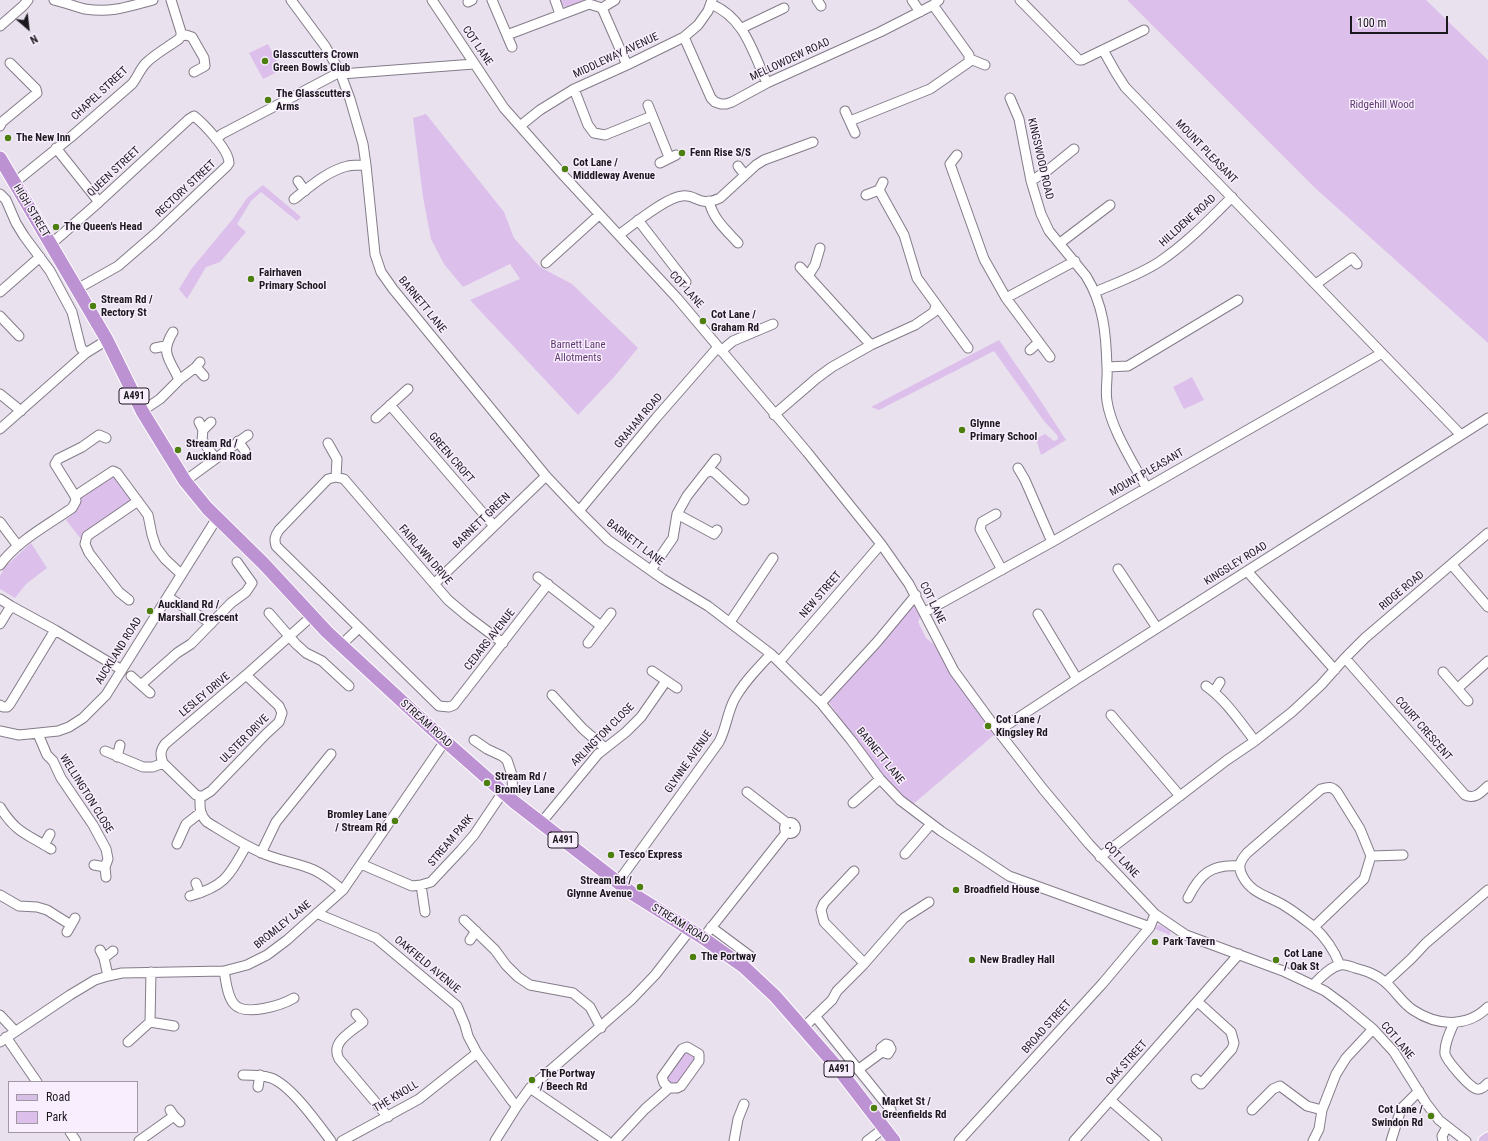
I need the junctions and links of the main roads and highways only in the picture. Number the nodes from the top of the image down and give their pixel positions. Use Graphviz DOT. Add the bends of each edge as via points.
graph roads {
  1 [pos="0,158"];
  2 [pos="51,244"];
  3 [pos="1488,1138"];
  4 [pos="894,1141"];
  5 [pos="1484,1141"];
  1 -- 2 [label="highway, HIGH STREET / A491"];
  2 -- 4 [label="highway, STREAM ROAD / A491" via="106,340 142,411 199,499 341,645 508,797 634,894 744,967 775,996 837,1067"];
  3 -- 5 [label="main road"];
}
